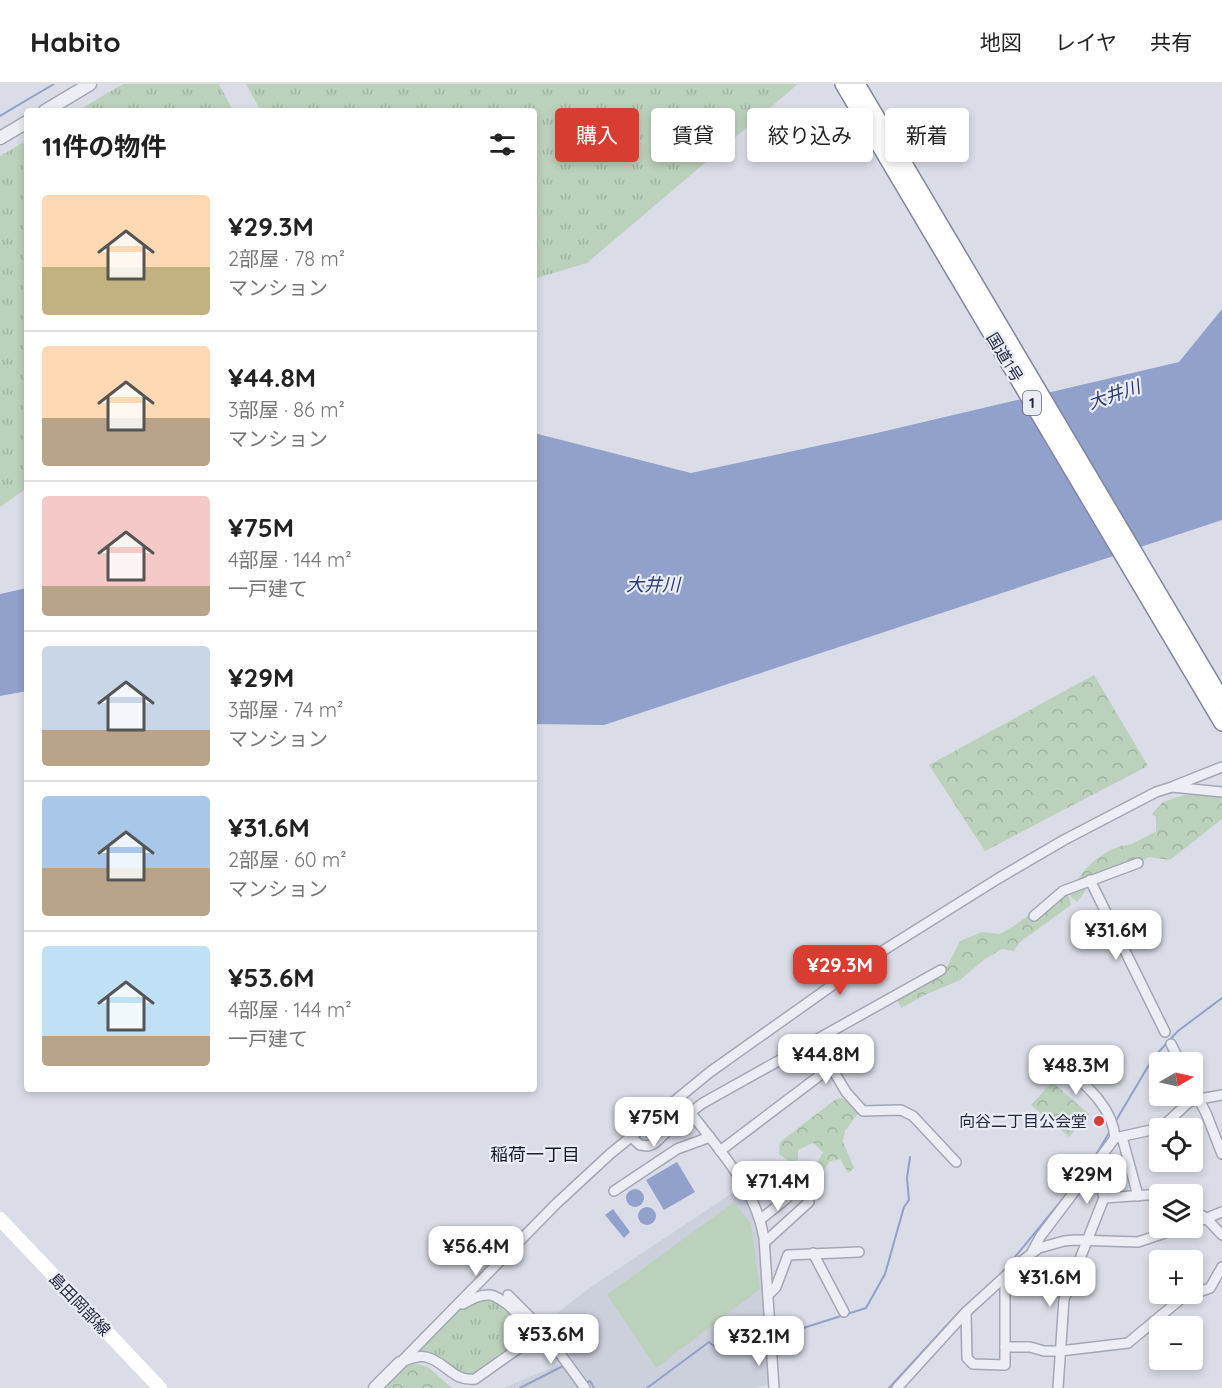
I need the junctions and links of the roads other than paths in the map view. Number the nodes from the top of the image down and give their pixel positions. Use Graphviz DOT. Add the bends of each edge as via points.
graph roads {
  1 [pos="90,84"];
  2 [pos="843,84"];
  3 [pos="857,84"];
  4 [pos="50,108"];
  5 [pos="24,124"];
  6 [pos="0,138"];
  7 [pos="1222,700"];
  8 [pos="1222,723"];
  9 [pos="1222,767"];
  10 [pos="1172,787"];
  11 [pos="1222,792"];
  12 [pos="1138,864"];
  13 [pos="1090,880"];
  14 [pos="1034,916"];
  15 [pos="941,970"];
  16 [pos="1165,1032"];
  17 [pos="815,1040"];
  18 [pos="1171,1044"];
  19 [pos="1175,1052"];
  20 [pos="1056,1058"];
  21 [pos="831,1067"];
  22 [pos="1222,1095"];
  23 [pos="1203,1098"];
  24 [pos="1185,1106"];
  25 [pos="1202,1106"];
  26 [pos="690,1112"];
  27 [pos="1171,1118"];
  28 [pos="1149,1129"];
  29 [pos="1116,1132"];
  30 [pos="630,1136"];
  31 [pos="710,1137"];
  32 [pos="720,1150"];
  33 [pos="1222,1154"];
  34 [pos="956,1162"];
  35 [pos="1095,1167"];
  36 [pos="746,1188"];
  37 [pos="614,1191"];
  38 [pos="1149,1195"];
  39 [pos="1138,1196"];
  40 [pos="1104,1198"];
  41 [pos="809,1202"];
  42 [pos="1222,1212"];
  43 [pos="1203,1216"];
  44 [pos="1206,1218"];
  45 [pos="0,1219"];
  46 [pos="761,1219"];
  47 [pos="1203,1219"];
  48 [pos="1222,1235"];
  49 [pos="1150,1238"];
  50 [pos="1087,1241"];
  51 [pos="765,1242"];
  52 [pos="859,1252"];
  53 [pos="813,1253"];
  54 [pos="1031,1254"];
  55 [pos="497,1264"];
  56 [pos="1222,1267"];
  57 [pos="1005,1277"];
  58 [pos="492,1295"];
  59 [pos="508,1295"];
  60 [pos="768,1295"];
  61 [pos="844,1311"];
  62 [pos="966,1312"];
  63 [pos="535,1322"];
  64 [pos="525,1323"];
  65 [pos="429,1334"];
  66 [pos="1005,1347"];
  67 [pos="1060,1351"];
  68 [pos="400,1363"];
  69 [pos="160,1388"];
  70 [pos="375,1388"];
  71 [pos="585,1388"];
  72 [pos="774,1388"];
  73 [pos="897,1388"];
  74 [pos="1058,1388"];
  1 -- 4 [label="street"];
  2 -- 8 [label="highway, 国道1号 / 1"];
  3 -- 7 [label="highway, 国道1号 / 1"];
  5 -- 6 [label="street"];
  9 -- 10 [label="street"];
  10 -- 11 [label="street"];
  10 -- 30 [label="street" via="1064,840 868,960 710,1072"];
  12 -- 13 [label="street"];
  13 -- 14 [label="street" via="1063,891"];
  13 -- 16 [label="street"];
  15 -- 17 [label="street"];
  17 -- 21 [label="street"];
  17 -- 26 [label="street"];
  18 -- 19 [label="street"];
  20 -- 29 [label="street" via="1101,1102"];
  21 -- 32 [label="street"];
  21 -- 34 [label="street" via="863,1111 901,1110 913,1116"];
  22 -- 23 [label="street"];
  24 -- 27 [label="street"];
  25 -- 33 [label="street"];
  26 -- 30 [label="street" via="648,1146 640,1145"];
  26 -- 31 [label="street"];
  28 -- 29 [label="street"];
  29 -- 35 [label="street"];
  29 -- 39 [label="street"];
  30 -- 55 [label="street"];
  31 -- 32 [label="street"];
  31 -- 37 [label="street" via="676,1149"];
  32 -- 36 [label="street"];
  35 -- 40 [label="street"];
  35 -- 54 [label="street" via="1040,1236"];
  36 -- 46 [label="street"];
  36 -- 46 [label="street" via="764,1172 787,1198"];
  38 -- 39 [label="street"];
  39 -- 40 [label="street"];
  40 -- 50 [label="street"];
  41 -- 51 [label="street"];
  42 -- 44 [label="street"];
  43 -- 44 [label="street"];
  44 -- 47 [label="street"];
  44 -- 48 [label="street"];
  45 -- 69 [label="main road, 島田岡部線"];
  46 -- 51 [label="street"];
  49 -- 50 [label="street" via="1138,1242"];
  50 -- 54 [label="street" via="1064,1241"];
  50 -- 67 [label="street" via="1065,1299"];
  51 -- 60 [label="street"];
  52 -- 53 [label="street"];
  53 -- 60 [label="street" via="788,1255 776,1287"];
  53 -- 61 [label="street"];
  54 -- 57 [label="street"];
  55 -- 58 [label="street" via="490,1276"];
  55 -- 65 [label="street"];
  56 -- 67 [label="street" via="1210,1288 1182,1298 1128,1342"];
  57 -- 62 [label="street"];
  57 -- 66 [label="street"];
  58 -- 64 [label="street"];
  58 -- 65 [label="street" via="472,1298"];
  59 -- 63 [label="street"];
  60 -- 72 [label="street"];
  62 -- 66 [label="street" via="967,1358 973,1364 1005,1365"];
  62 -- 73 [label="street"];
  63 -- 64 [label="street"];
  63 -- 71 [label="street"];
  64 -- 68 [label="street" via="526,1334 519,1348 475,1379 459,1378 426,1357"];
  65 -- 68 [label="street"];
  66 -- 67 [label="street"];
  67 -- 74 [label="street"];
  68 -- 70 [label="street"];
}
